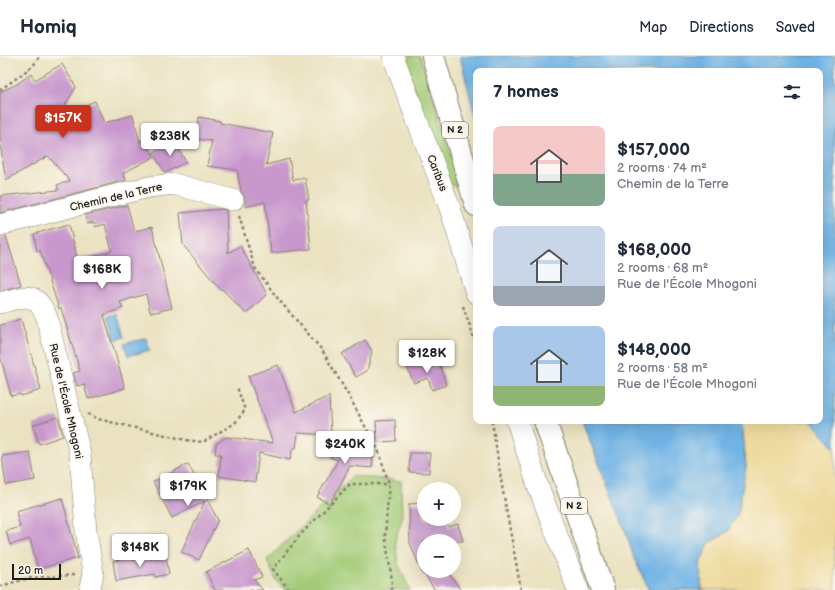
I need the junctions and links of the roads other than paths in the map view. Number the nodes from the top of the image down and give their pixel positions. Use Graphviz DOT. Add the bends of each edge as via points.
graph roads {
  1 [pos="393,56"];
  2 [pos="433,56"];
  3 [pos="473,195"];
  4 [pos="233,200"];
  5 [pos="0,225"];
  6 [pos="473,282"];
  7 [pos="0,303"];
  8 [pos="518,424"];
  9 [pos="546,424"];
  10 [pos="92,582"];
  11 [pos="604,589"];
  12 [pos="578,590"];
  1 -- 6 [label="street, Caribus" via="450,208"];
  2 -- 3 [label="main road, N 2"];
  4 -- 5 [label="street, Chemin de la Terre" via="174,184 149,187"];
  7 -- 10 [label="street, Rue de l'École Mhogoni" via="27,297 34,298 40,302 47,318 80,454"];
  8 -- 12 [label="street"];
  9 -- 11 [label="main road, N 2"];
}
